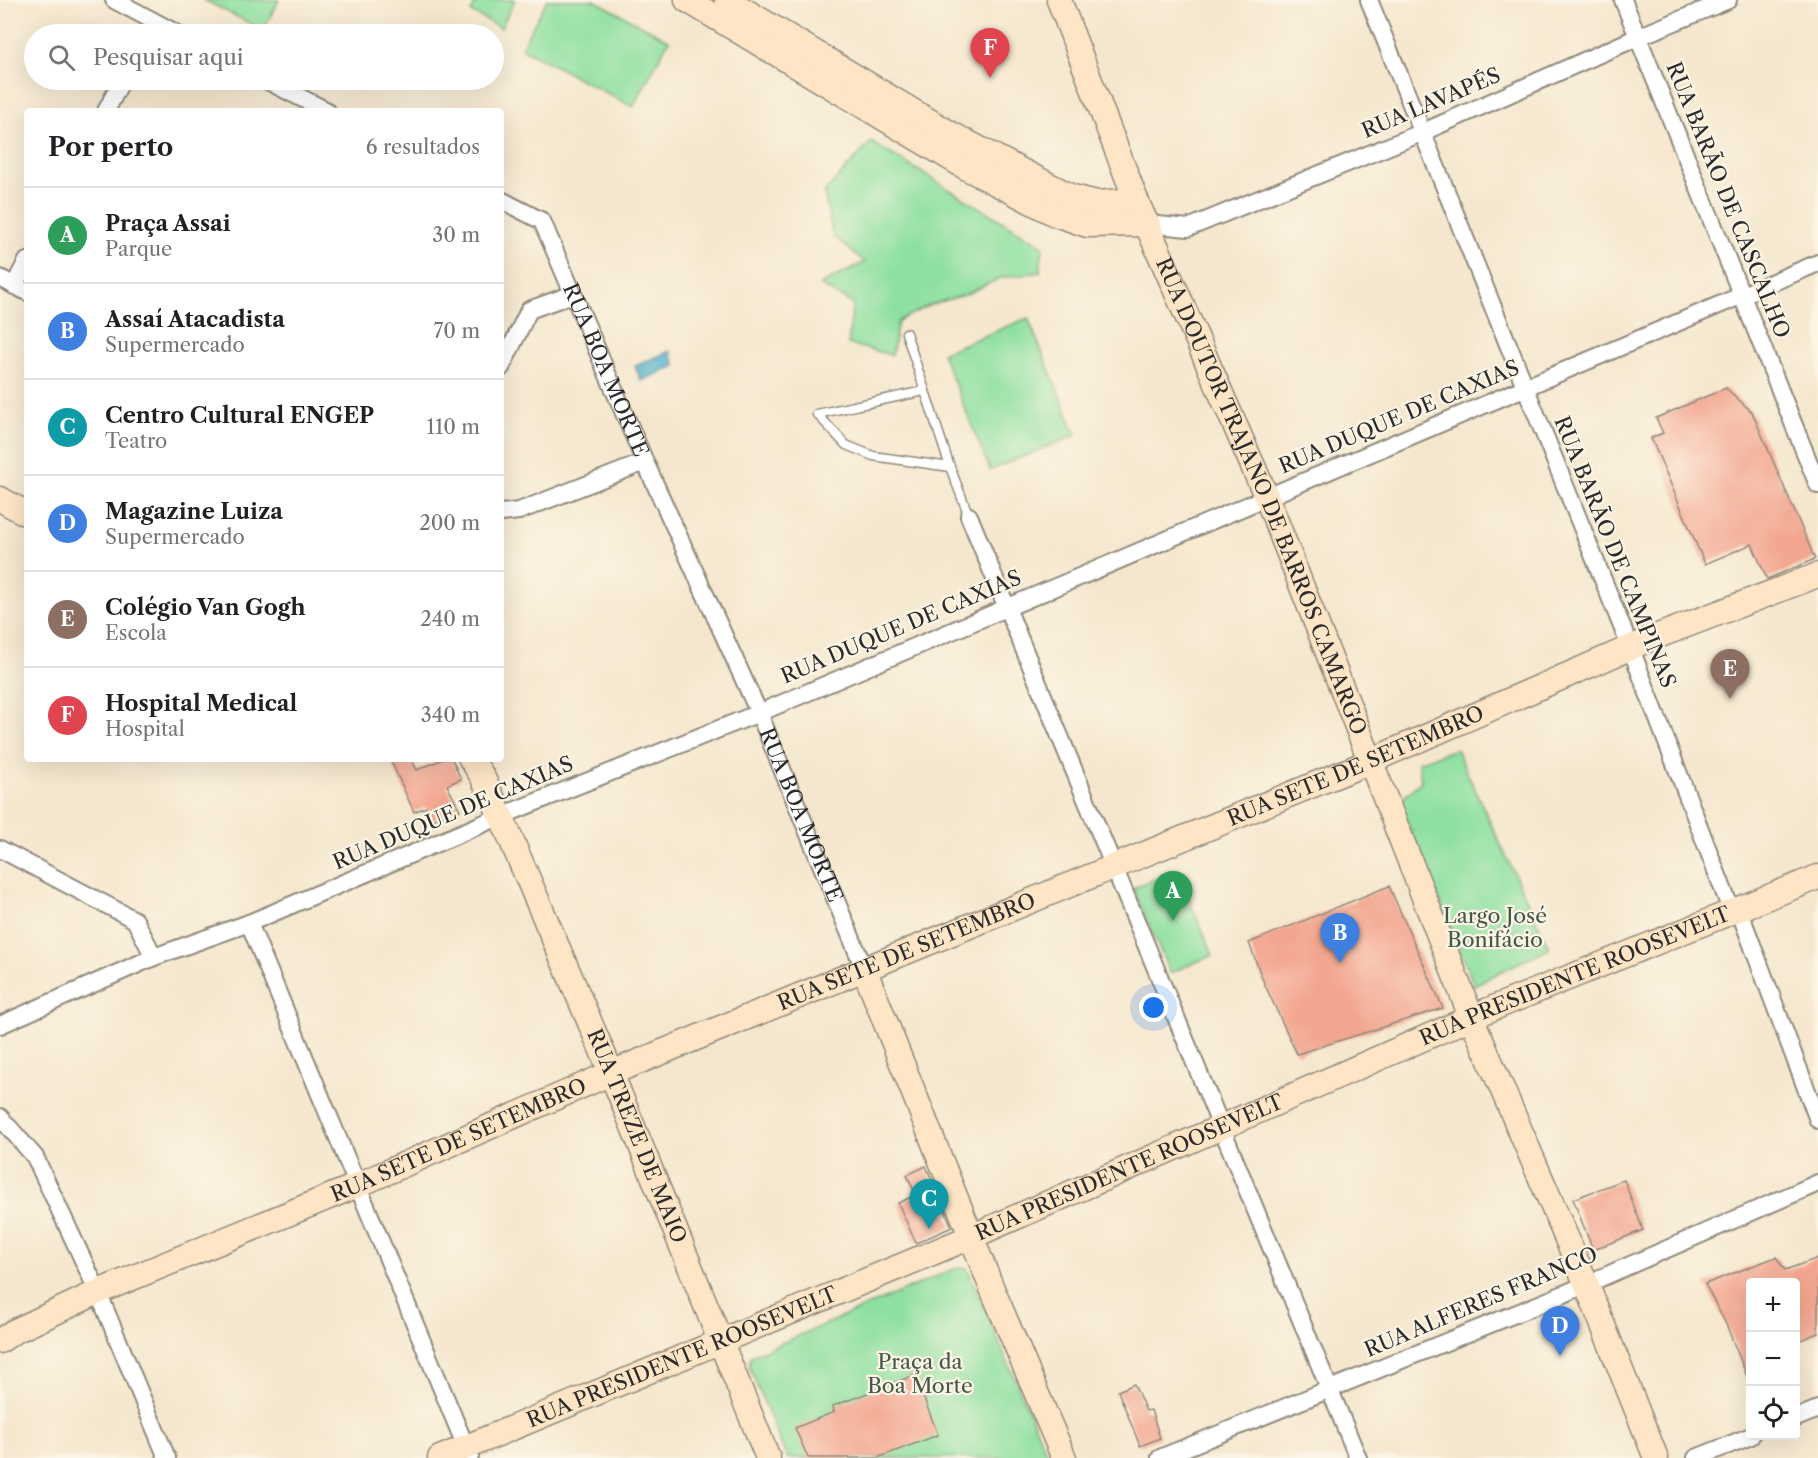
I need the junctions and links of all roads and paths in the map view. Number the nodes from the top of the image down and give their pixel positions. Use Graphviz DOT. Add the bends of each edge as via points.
graph roads {
  1 [pos="114,0"];
  2 [pos="687,0"];
  3 [pos="727,0"];
  4 [pos="1059,0"];
  5 [pos="1369,0"];
  6 [pos="1623,0"];
  7 [pos="1728,0"];
  8 [pos="145,24"];
  9 [pos="1638,37"];
  10 [pos="117,90"];
  11 [pos="286,90"];
  12 [pos="108,108"];
  13 [pos="321,108"];
  14 [pos="1421,133"];
  15 [pos="1136,200"];
  16 [pos="504,203"];
  17 [pos="1148,224"];
  18 [pos="1818,263"];
  19 [pos="24,267"];
  20 [pos="14,285"];
  21 [pos="573,294"];
  22 [pos="1742,296"];
  23 [pos="906,333"];
  24 [pos="504,362"];
  25 [pos="1525,388"];
  26 [pos="924,391"];
  27 [pos="645,462"];
  28 [pos="950,467"];
  29 [pos="1818,485"];
  30 [pos="1267,498"];
  31 [pos="0,499"];
  32 [pos="24,512"];
  33 [pos="504,513"];
  34 [pos="969,516"];
  35 [pos="1818,575"];
  36 [pos="1006,606"];
  37 [pos="1631,649"];
  38 [pos="759,713"];
  39 [pos="1371,761"];
  40 [pos="473,762"];
  41 [pos="501,816"];
  42 [pos="0,849"];
  43 [pos="1113,867"];
  44 [pos="1818,877"];
  45 [pos="1739,910"];
  46 [pos="249,922"];
  47 [pos="154,957"];
  48 [pos="865,971"];
  49 [pos="1472,1019"];
  50 [pos="0,1025"];
  51 [pos="611,1073"];
  52 [pos="0,1117"];
  53 [pos="1818,1120"];
  54 [pos="1222,1128"];
  55 [pos="1818,1183"];
  56 [pos="358,1185"];
  57 [pos="973,1236"];
  58 [pos="1586,1283"];
  59 [pos="98,1292"];
  60 [pos="720,1340"];
  61 [pos="0,1341"];
  62 [pos="1329,1389"];
  63 [pos="1818,1409"];
  64 [pos="1800,1416"];
  65 [pos="1746,1438"];
  66 [pos="468,1453"];
  67 [pos="167,1458"];
  68 [pos="440,1458"];
  69 [pos="768,1458"];
  70 [pos="1064,1458"];
  71 [pos="1160,1458"];
  72 [pos="1358,1458"];
  73 [pos="1656,1458"];
  74 [pos="1696,1458"];
  1 -- 8 [label="street"];
  2 -- 17 [label="main road" via="965,167 1055,214 1087,225"];
  3 -- 15 [label="main road" via="951,134 1070,196 1097,202"];
  4 -- 15 [label="main road, RUA DOUTOR TRAJANO DE BARROS CAMARGO"];
  5 -- 14 [label="street, RUA BARÃO DE CAMPINAS"];
  6 -- 9 [label="street, RUA BARÃO DE CASCALHO"];
  7 -- 9 [label="street, RUA LAVAPÉS"];
  9 -- 14 [label="street, RUA LAVAPÉS"];
  9 -- 22 [label="street, RUA BARÃO DE CASCALHO"];
  10 -- 12 [label="street"];
  11 -- 13 [label="street"];
  14 -- 17 [label="street, RUA LAVAPÉS" via="1188,228"];
  14 -- 25 [label="street, RUA BARÃO DE CAMPINAS"];
  15 -- 17 [label="main road, RUA DOUTOR TRAJANO DE BARROS CAMARGO"];
  16 -- 21 [label="street, RUA BOA MORTE" via="542,222"];
  17 -- 30 [label="main road, RUA DOUTOR TRAJANO DE BARROS CAMARGO"];
  18 -- 22 [label="street, RUA DUQUE DE CAXIAS"];
  19 -- 20 [label="street"];
  21 -- 24 [label="street" via="529,310"];
  21 -- 27 [label="street, RUA BOA MORTE"];
  22 -- 25 [label="street, RUA DUQUE DE CAXIAS"];
  22 -- 29 [label="street, RUA BARÃO DE CASCALHO"];
  23 -- 26 [label="lane"];
  25 -- 30 [label="street, RUA DUQUE DE CAXIAS"];
  25 -- 37 [label="street, RUA BARÃO DE CAMPINAS"];
  26 -- 28 [label="lane"];
  26 -- 28 [label="lane" via="817,414 846,445 873,456"];
  27 -- 33 [label="street" via="519,511"];
  27 -- 38 [label="street, RUA BOA MORTE"];
  28 -- 34 [label="lane"];
  30 -- 36 [label="street, RUA DUQUE DE CAXIAS"];
  30 -- 39 [label="main road, RUA DOUTOR TRAJANO DE BARROS CAMARGO"];
  31 -- 32 [label="main road"];
  34 -- 36 [label="street"];
  35 -- 37 [label="main road, RUA SETE DE SETEMBRO"];
  36 -- 38 [label="street, RUA DUQUE DE CAXIAS"];
  36 -- 43 [label="street"];
  37 -- 39 [label="main road, RUA SETE DE SETEMBRO"];
  37 -- 45 [label="street, RUA BARÃO DE CAMPINAS" via="1728,902"];
  38 -- 41 [label="street, RUA DUQUE DE CAXIAS"];
  38 -- 48 [label="street, RUA BOA MORTE"];
  39 -- 43 [label="main road, RUA SETE DE SETEMBRO"];
  39 -- 49 [label="main road, RUA DOUTOR TRAJANO DE BARROS CAMARGO"];
  40 -- 41 [label="main road, RUA TREZE DE MAIO"];
  41 -- 46 [label="street, RUA DUQUE DE CAXIAS"];
  41 -- 51 [label="main road, RUA TREZE DE MAIO"];
  42 -- 47 [label="street" via="135,920"];
  43 -- 48 [label="main road, RUA SETE DE SETEMBRO"];
  43 -- 54 [label="street"];
  44 -- 45 [label="main road, RUA PRESIDENTE ROOSEVELT"];
  45 -- 49 [label="main road, RUA PRESIDENTE ROOSEVELT"];
  45 -- 53 [label="street, RUA BARÃO DE CAMPINAS"];
  46 -- 47 [label="street, RUA DUQUE DE CAXIAS"];
  46 -- 56 [label="street"];
  47 -- 50 [label="street, RUA DUQUE DE CAXIAS"];
  48 -- 51 [label="main road, RUA SETE DE SETEMBRO"];
  48 -- 57 [label="main road, RUA BOA MORTE"];
  49 -- 54 [label="main road, RUA PRESIDENTE ROOSEVELT"];
  49 -- 58 [label="main road, RUA DOUTOR TRAJANO DE BARROS CAMARGO"];
  51 -- 56 [label="main road, RUA SETE DE SETEMBRO"];
  51 -- 60 [label="main road, RUA TREZE DE MAIO"];
  52 -- 59 [label="street" via="35,1157"];
  54 -- 57 [label="main road, RUA PRESIDENTE ROOSEVELT"];
  54 -- 62 [label="street"];
  55 -- 58 [label="street, RUA ALFERES FRANCO"];
  56 -- 59 [label="main road, RUA SETE DE SETEMBRO"];
  56 -- 66 [label="street"];
  57 -- 60 [label="main road, RUA PRESIDENTE ROOSEVELT"];
  57 -- 70 [label="main road, RUA BOA MORTE"];
  58 -- 62 [label="street, RUA ALFERES FRANCO"];
  58 -- 73 [label="main road, RUA DOUTOR TRAJANO DE BARROS CAMARGO"];
  59 -- 61 [label="main road, RUA SETE DE SETEMBRO"];
  59 -- 67 [label="street"];
  60 -- 66 [label="main road, RUA PRESIDENTE ROOSEVELT"];
  60 -- 69 [label="main road, RUA TREZE DE MAIO"];
  62 -- 71 [label="street, RUA ALFERES FRANCO"];
  62 -- 72 [label="street"];
  63 -- 64 [label="street"];
  65 -- 74 [label="street"];
  66 -- 68 [label="main road, RUA PRESIDENTE ROOSEVELT"];
}
